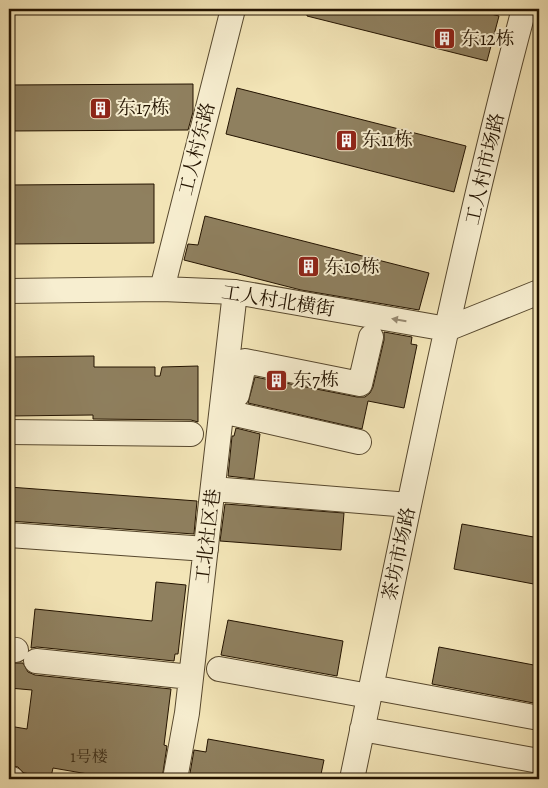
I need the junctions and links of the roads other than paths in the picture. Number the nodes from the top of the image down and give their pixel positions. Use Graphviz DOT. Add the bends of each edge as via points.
graph roads {
  1 [pos="233,9"];
  2 [pos="524,9"];
  3 [pos="162,289"];
  4 [pos="9,291"];
  5 [pos="235,292"];
  6 [pos="539,292"];
  7 [pos="447,329"];
  8 [pos="371,337"];
  9 [pos="228,412"];
  10 [pos="9,432"];
  11 [pos="191,434"];
  12 [pos="359,442"];
  13 [pos="213,489"];
  14 [pos="410,505"];
  15 [pos="9,535"];
  16 [pos="206,549"];
  17 [pos="20,653"];
  18 [pos="219,669"];
  19 [pos="191,678"];
  20 [pos="370,692"];
  21 [pos="539,718"];
  22 [pos="362,729"];
  23 [pos="539,761"];
  24 [pos="9,779"];
  25 [pos="12,779"];
  26 [pos="175,779"];
  27 [pos="352,779"];
  1 -- 3 [label="street, 工人村东路"];
  2 -- 7 [label="street, 工人村市场路"];
  3 -- 4 [label="street, 工人村北横街"];
  3 -- 5 [label="street, 工人村北横街"];
  7 -- 5 [label="street, 工人村北横街, one-way"];
  5 -- 9 [label="street, 工北社区巷"];
  6 -- 7 [label="street"];
  7 -- 14 [label="street, 茶坊市场路"];
  8 -- 9 [label="street" via="360,384 245,360"];
  9 -- 12 [label="street"];
  9 -- 13 [label="street, 工北社区巷"];
  10 -- 11 [label="street"];
  13 -- 14 [label="street"];
  13 -- 16 [label="street, 工北社区巷"];
  14 -- 20 [label="street, 茶坊市场路"];
  15 -- 16 [label="street"];
  16 -- 19 [label="street, 工北社区巷"];
  17 -- 19 [label="street"];
  18 -- 20 [label="street"];
  19 -- 26 [label="street, 工北社区巷"];
  20 -- 21 [label="street"];
  20 -- 22 [label="street, 茶坊市场路"];
  22 -- 23 [label="street"];
  22 -- 27 [label="street, 茶坊市场路"];
  24 -- 25 [label="street"];
}
